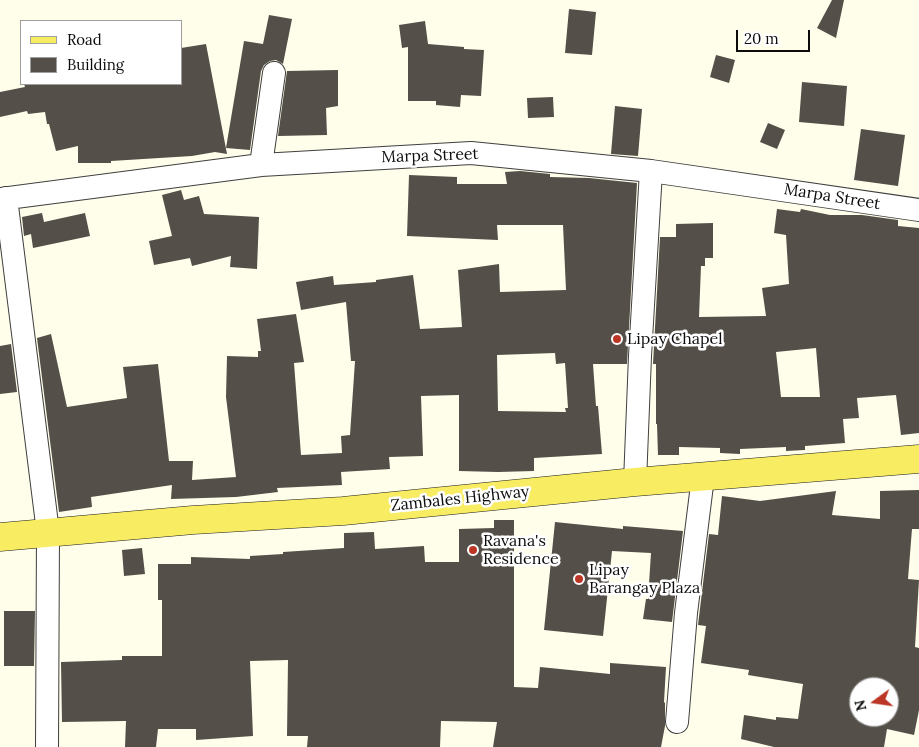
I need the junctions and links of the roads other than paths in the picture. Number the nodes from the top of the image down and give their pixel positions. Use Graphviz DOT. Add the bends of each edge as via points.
graph roads {
  1 [pos="274,73"];
  2 [pos="261,165"];
  3 [pos="650,171"];
  4 [pos="3,199"];
  5 [pos="919,210"];
  6 [pos="919,459"];
  7 [pos="703,477"];
  8 [pos="635,482"];
  9 [pos="48,532"];
  10 [pos="0,537"];
  11 [pos="677,722"];
  12 [pos="47,747"];
  1 -- 2 [label="street"];
  2 -- 3 [label="street, Marpa Street" via="471,152"];
  2 -- 4 [label="street, Marpa Street"];
  3 -- 5 [label="street, Marpa Street"];
  3 -- 8 [label="street"];
  4 -- 9 [label="street"];
  6 -- 7 [label="main road, Zambales Highway"];
  7 -- 8 [label="main road, Zambales Highway"];
  7 -- 11 [label="street"];
  8 -- 9 [label="main road, Zambales Highway" via="342,511"];
  9 -- 10 [label="main road, Zambales Highway"];
  9 -- 12 [label="street"];
}
